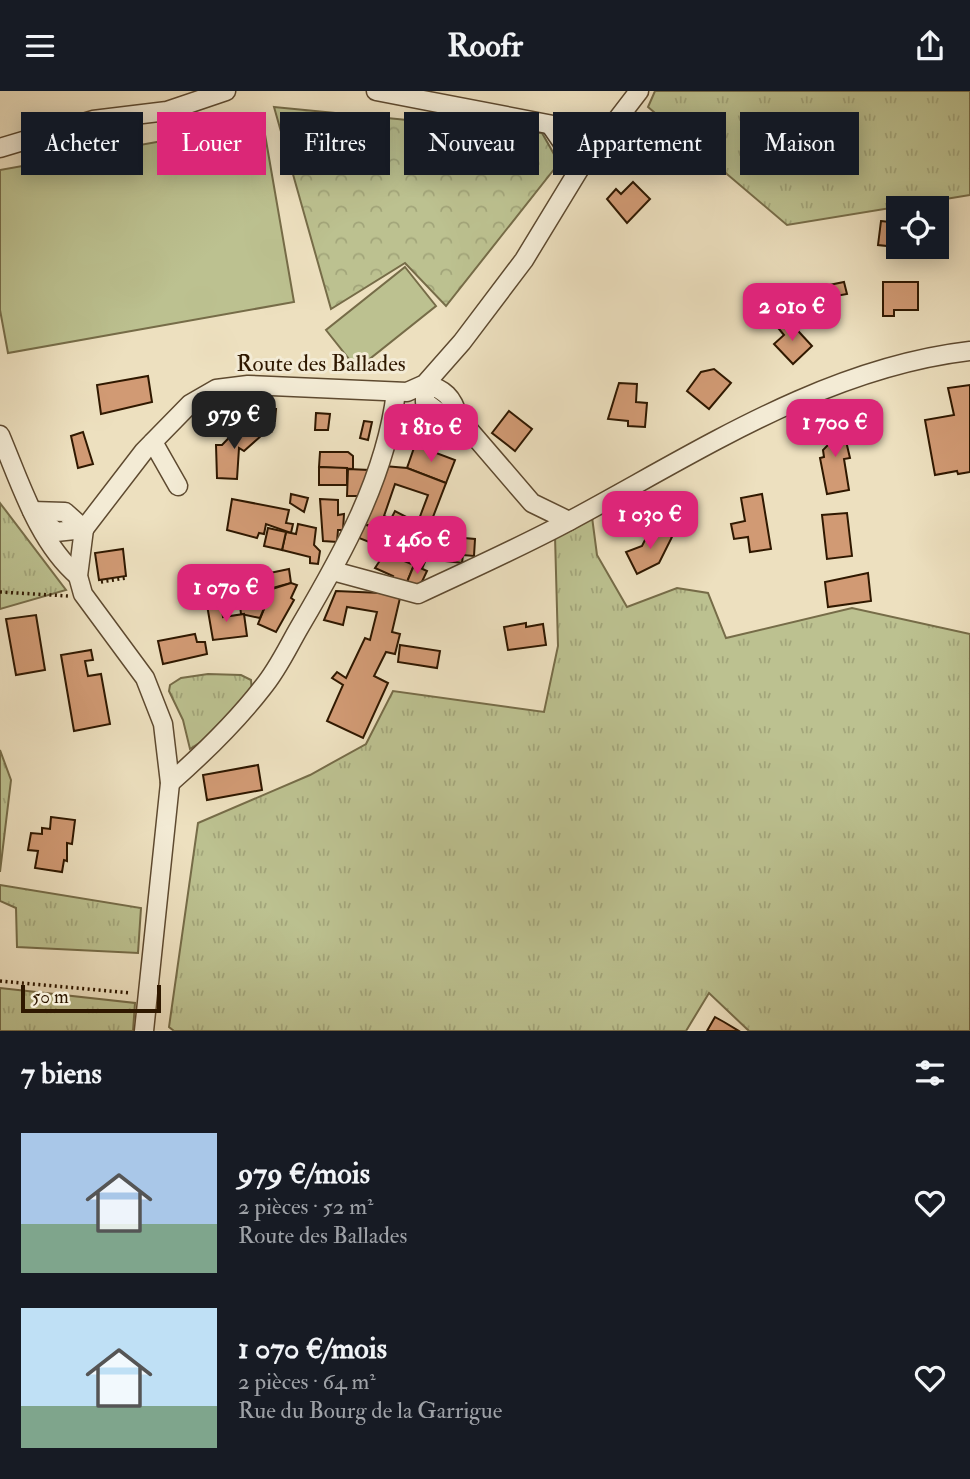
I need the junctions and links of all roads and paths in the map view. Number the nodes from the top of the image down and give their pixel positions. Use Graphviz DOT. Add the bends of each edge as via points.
graph roads {
  1 [pos="226,91"];
  2 [pos="376,91"];
  3 [pos="639,91"];
  4 [pos="623,112"];
  5 [pos="551,126"];
  6 [pos="553,129"];
  7 [pos="0,148"];
  8 [pos="576,175"];
  9 [pos="970,351"];
  10 [pos="425,384"];
  11 [pos="396,392"];
  12 [pos="0,435"];
  13 [pos="153,442"];
  14 [pos="178,486"];
  15 [pos="32,511"];
  16 [pos="569,521"];
  17 [pos="84,529"];
  18 [pos="333,571"];
  19 [pos="126,578"];
  20 [pos="100,582"];
  21 [pos="81,585"];
  22 [pos="0,592"];
  23 [pos="170,783"];
  24 [pos="0,981"];
  25 [pos="147,994"];
  26 [pos="144,1031"];
  1 -- 7 [label="street" via="167,111 93,120"];
  2 -- 5 [label="street"];
  3 -- 4 [label="street, Route des Ballades"];
  5 -- 6 [label="street"];
  8 -- 10 [label="street, Route des Ballades" via="524,260"];
  9 -- 16 [label="street" via="896,364 781,408"];
  10 -- 11 [label="street, Route des Ballades"];
  10 -- 16 [label="street" via="425,402 445,417 458,417 532,503"];
  11 -- 13 [label="street, Route des Ballades" via="248,385 216,389 190,404"];
  11 -- 18 [label="street" via="392,424 370,493"];
  12 -- 15 [label="street"];
  13 -- 14 [label="street"];
  13 -- 17 [label="street, Route des Ballades"];
  15 -- 17 [label="street" via="56,532"];
  15 -- 21 [label="street"];
  16 -- 18 [label="street" via="418,594"];
  17 -- 21 [label="street"];
  18 -- 23 [label="street" via="265,685 219,739"];
  19 -- 20 [label="path"];
  21 -- 22 [label="path" via="66,597"];
  21 -- 23 [label="street" via="145,678 163,724"];
  23 -- 25 [label="street"];
  24 -- 25 [label="path"];
  25 -- 26 [label="street"];
}
